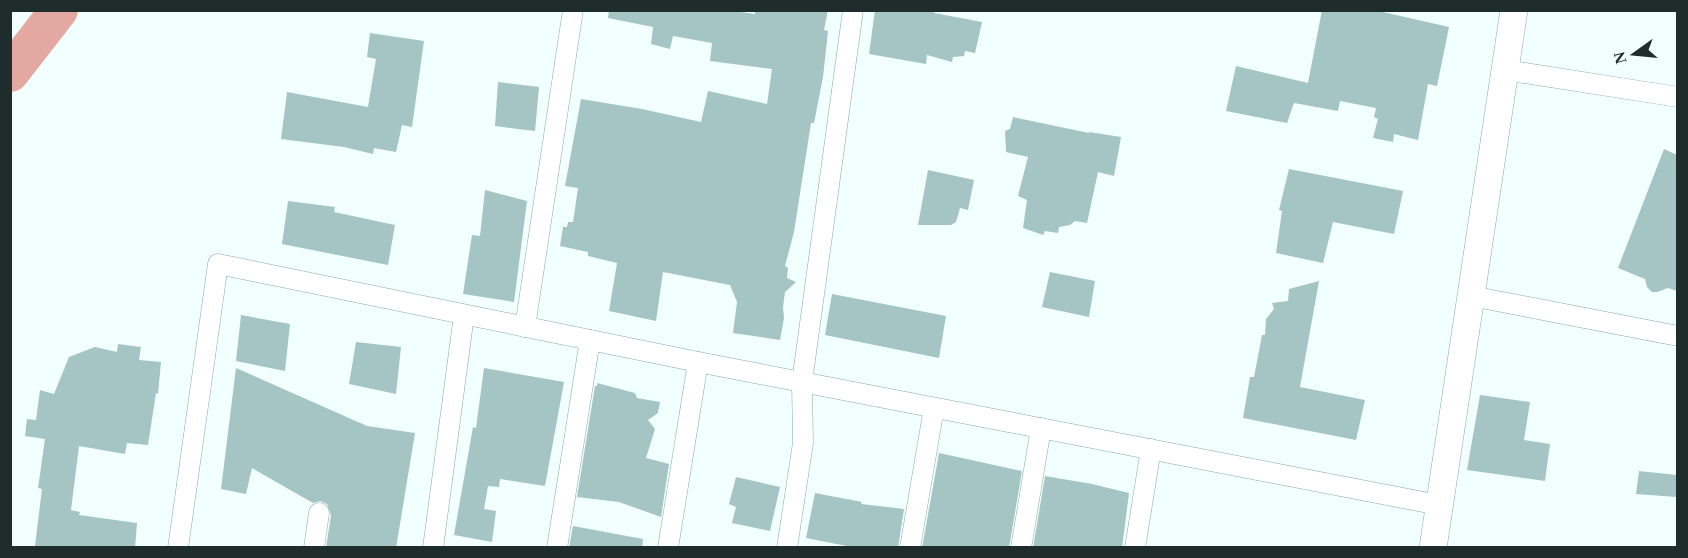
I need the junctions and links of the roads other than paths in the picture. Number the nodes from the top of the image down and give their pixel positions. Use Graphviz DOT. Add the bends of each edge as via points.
graph roads {
  1 [pos="573,10"];
  2 [pos="853,10"];
  3 [pos="1514,10"];
  4 [pos="1505,70"];
  5 [pos="1677,97"];
  6 [pos="1471,296"];
  7 [pos="464,315"];
  8 [pos="525,327"];
  9 [pos="1677,336"];
  10 [pos="590,340"];
  11 [pos="698,362"];
  12 [pos="802,382"];
  13 [pos="934,408"];
  14 [pos="1041,428"];
  15 [pos="1151,449"];
  16 [pos="1439,505"];
  17 [pos="319,513"];
  18 [pos="178,548"];
  19 [pos="314,548"];
  20 [pos="433,548"];
  21 [pos="556,548"];
  22 [pos="668,548"];
  23 [pos="787,548"];
  24 [pos="910,548"];
  25 [pos="1021,548"];
  26 [pos="1135,548"];
  27 [pos="1433,548"];
  1 -- 8 [label="street"];
  2 -- 12 [label="street"];
  3 -- 4 [label="street"];
  4 -- 5 [label="street"];
  4 -- 6 [label="street"];
  6 -- 9 [label="street"];
  6 -- 16 [label="street"];
  7 -- 8 [label="street"];
  7 -- 18 [label="street" via="218,264"];
  7 -- 20 [label="street"];
  8 -- 10 [label="street"];
  10 -- 11 [label="street"];
  10 -- 21 [label="street"];
  11 -- 12 [label="street"];
  11 -- 22 [label="street"];
  12 -- 13 [label="street"];
  12 -- 23 [label="street" via="803,443"];
  13 -- 14 [label="street"];
  13 -- 24 [label="street"];
  14 -- 15 [label="street"];
  14 -- 25 [label="street"];
  15 -- 16 [label="street"];
  15 -- 26 [label="street"];
  16 -- 27 [label="street"];
  17 -- 19 [label="street"];
}
